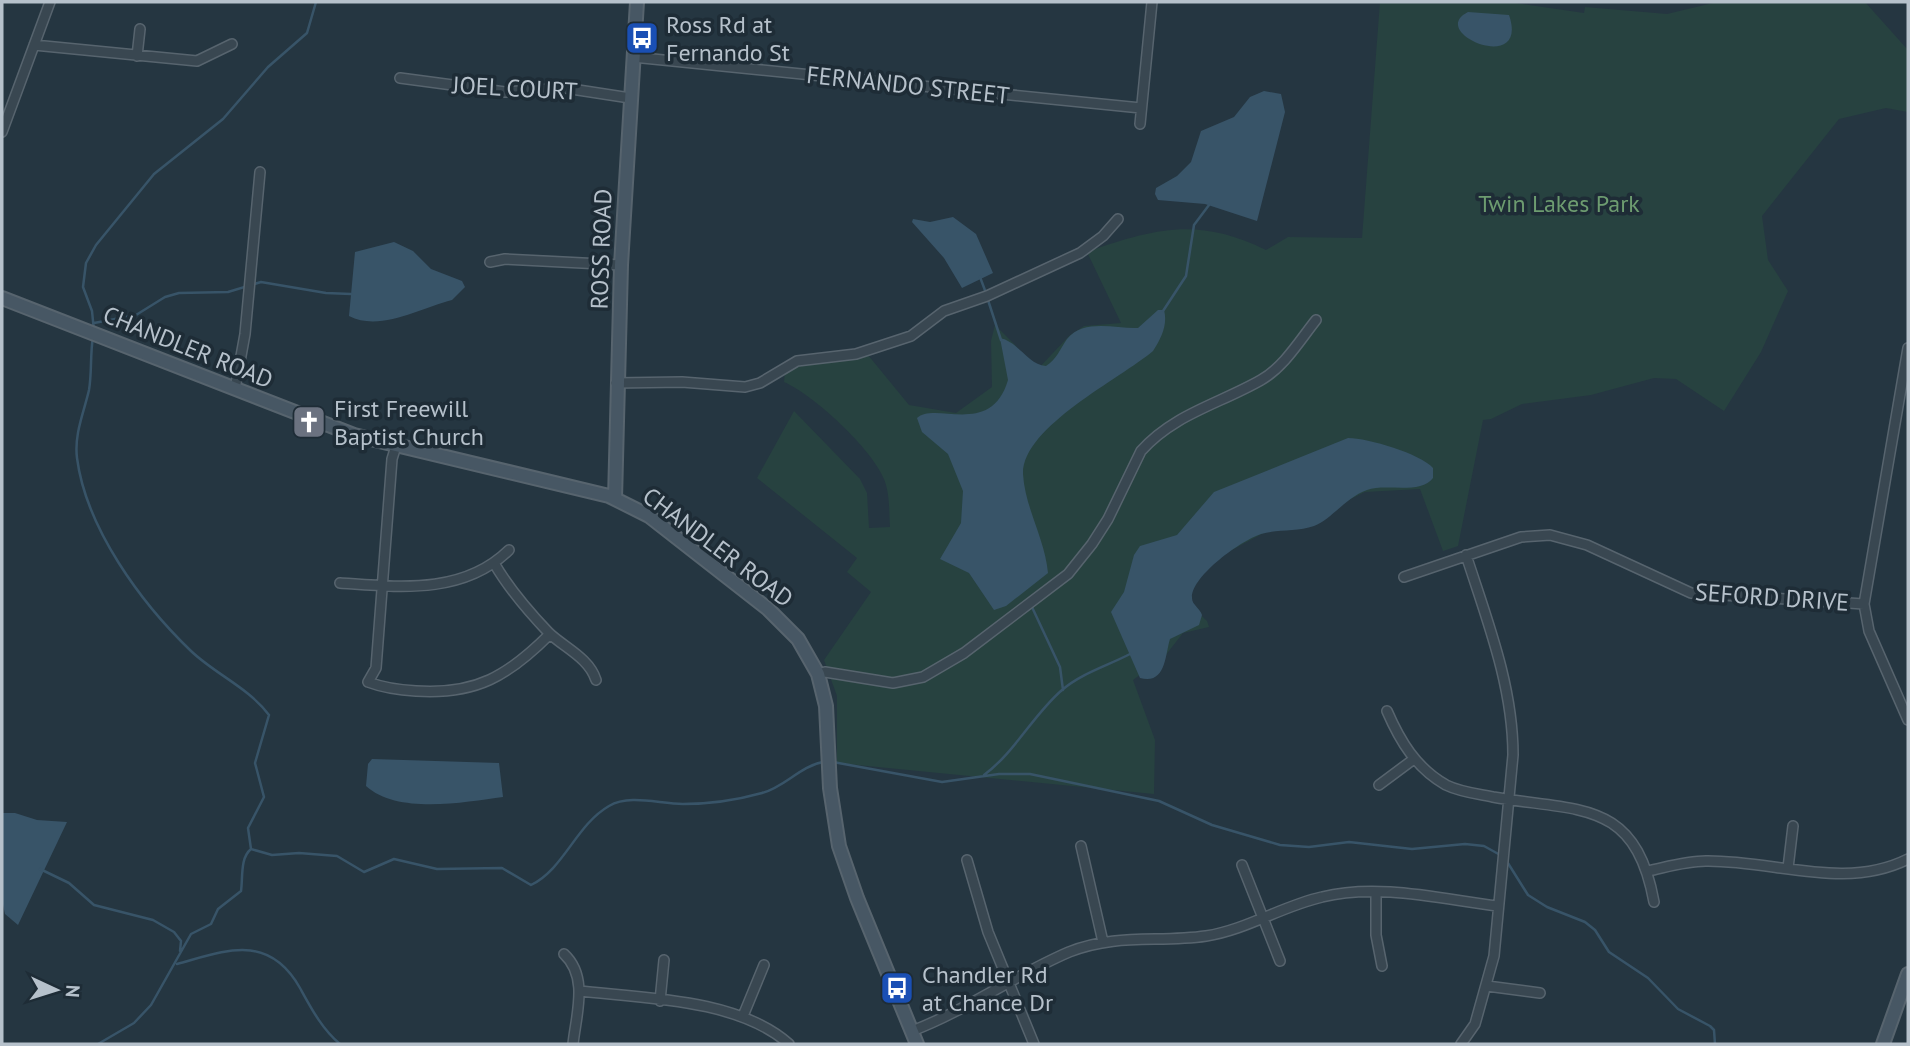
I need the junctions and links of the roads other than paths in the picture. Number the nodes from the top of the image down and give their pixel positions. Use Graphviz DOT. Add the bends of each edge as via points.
graph roads {
  1 [pos="50,2"];
  2 [pos="638,2"];
  3 [pos="1152,2"];
  4 [pos="140,29"];
  5 [pos="232,44"];
  6 [pos="34,46"];
  7 [pos="137,56"];
  8 [pos="633,57"];
  9 [pos="400,78"];
  10 [pos="630,98"];
  11 [pos="1141,108"];
  12 [pos="1140,124"];
  13 [pos="2,132"];
  14 [pos="260,172"];
  15 [pos="1118,219"];
  16 [pos="490,262"];
  17 [pos="621,265"];
  18 [pos="2,298"];
  19 [pos="1316,320"];
  20 [pos="1908,348"];
  21 [pos="616,383"];
  22 [pos="235,390"];
  23 [pos="396,446"];
  24 [pos="615,499"];
  25 [pos="509,550"];
  26 [pos="1466,555"];
  27 [pos="494,563"];
  28 [pos="1404,577"];
  29 [pos="340,583"];
  30 [pos="382,586"];
  31 [pos="1864,604"];
  32 [pos="550,634"];
  33 [pos="818,674"];
  34 [pos="596,680"];
  35 [pos="1905,704"];
  36 [pos="1387,710"];
  37 [pos="1908,720"];
  38 [pos="1414,759"];
  39 [pos="1378,785"];
  40 [pos="1509,800"];
  41 [pos="1793,826"];
  42 [pos="1081,846"];
  43 [pos="1908,859"];
  44 [pos="967,860"];
  45 [pos="1242,865"];
  46 [pos="1788,869"];
  47 [pos="1648,871"];
  48 [pos="1376,892"];
  49 [pos="1654,902"];
  50 [pos="1497,906"];
  51 [pos="1262,916"];
  52 [pos="1103,942"];
  53 [pos="564,954"];
  54 [pos="664,960"];
  55 [pos="1280,961"];
  56 [pos="764,965"];
  57 [pos="1382,966"];
  58 [pos="1908,974"];
  59 [pos="1009,982"];
  60 [pos="1487,986"];
  61 [pos="579,991"];
  62 [pos="1540,993"];
  63 [pos="660,1001"];
  64 [pos="743,1016"];
  65 [pos="912,1031"];
  66 [pos="573,1044"];
  67 [pos="789,1044"];
  68 [pos="917,1044"];
  69 [pos="1034,1044"];
  70 [pos="1461,1044"];
  71 [pos="1883,1044"];
  1 -- 6 [label="street"];
  2 -- 8 [label="street, ROSS ROAD"];
  3 -- 11 [label="street"];
  4 -- 7 [label="street"];
  5 -- 7 [label="street" via="197,61"];
  6 -- 7 [label="street"];
  6 -- 13 [label="street"];
  8 -- 10 [label="street, ROSS ROAD"];
  8 -- 11 [label="street, FERNANDO STREET"];
  9 -- 10 [label="street, JOEL COURT" via="505,92 565,88"];
  10 -- 17 [label="street, ROSS ROAD"];
  11 -- 12 [label="street"];
  14 -- 22 [label="street" via="245,334"];
  15 -- 21 [label="street" via="1080,253 944,311 911,336 856,354 797,361 745,387"];
  16 -- 17 [label="street"];
  17 -- 21 [label="street, ROSS ROAD"];
  18 -- 22 [label="street, CHANDLER ROAD"];
  19 -- 33 [label="street" via="1262,379 1187,414 1150,440 1093,544 1068,575 964,653 923,677 904,681"];
  20 -- 31 [label="street"];
  21 -- 24 [label="street, ROSS ROAD"];
  22 -- 23 [label="street, CHANDLER ROAD"];
  23 -- 24 [label="street, CHANDLER ROAD"];
  23 -- 30 [label="street"];
  24 -- 33 [label="street, CHANDLER ROAD" via="649,516 768,608 798,639"];
  25 -- 27 [label="street"];
  26 -- 28 [label="street, SEFORD DRIVE"];
  26 -- 31 [label="street, SEFORD DRIVE" via="1521,537 1558,536 1691,593"];
  26 -- 40 [label="street" via="1493,637 1512,723"];
  27 -- 30 [label="street" via="446,583"];
  27 -- 32 [label="street" via="521,603"];
  29 -- 30 [label="street"];
  30 -- 32 [label="street" via="376,668 368,682 388,689 466,689 514,667"];
  31 -- 35 [label="street" via="1869,631"];
  32 -- 34 [label="street" via="589,666"];
  33 -- 65 [label="street, CHANDLER ROAD" via="826,706 830,788 839,846"];
  35 -- 37 [label="street"];
  36 -- 38 [label="street"];
  38 -- 39 [label="street"];
  38 -- 40 [label="street" via="1449,786"];
  40 -- 47 [label="street" via="1562,805 1599,815 1625,834"];
  40 -- 50 [label="street"];
  41 -- 46 [label="street"];
  42 -- 52 [label="street"];
  43 -- 46 [label="street" via="1864,873"];
  44 -- 59 [label="street" via="984,921"];
  45 -- 51 [label="street"];
  46 -- 47 [label="street" via="1709,861"];
  47 -- 49 [label="street"];
  48 -- 50 [label="street"];
  48 -- 51 [label="street" via="1326,896"];
  48 -- 57 [label="street"];
  50 -- 60 [label="street"];
  51 -- 52 [label="street" via="1214,935"];
  51 -- 55 [label="street"];
  52 -- 59 [label="street" via="1068,953"];
  53 -- 61 [label="street" via="578,973"];
  54 -- 63 [label="street"];
  56 -- 64 [label="street"];
  58 -- 71 [label="street"];
  59 -- 65 [label="street"];
  59 -- 69 [label="street"];
  60 -- 62 [label="street"];
  60 -- 70 [label="street" via="1475,1024"];
  61 -- 63 [label="street"];
  61 -- 66 [label="street"];
  63 -- 64 [label="street"];
  64 -- 67 [label="street"];
  65 -- 68 [label="street, CHANDLER ROAD"];
}
